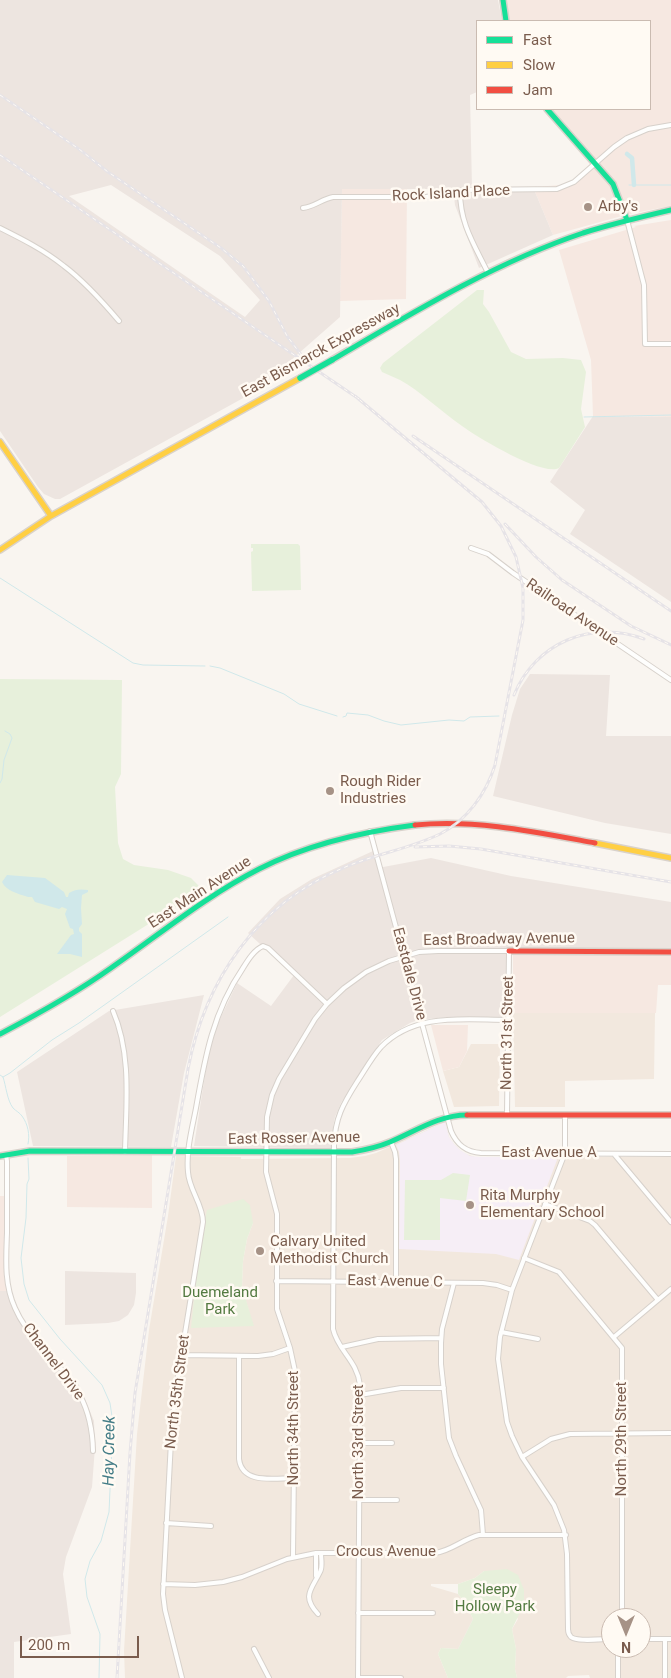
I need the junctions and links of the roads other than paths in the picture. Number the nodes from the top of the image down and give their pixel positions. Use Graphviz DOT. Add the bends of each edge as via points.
graph roads {
  1 [pos="503,0"];
  2 [pos="506,20"];
  3 [pos="548,110"];
  4 [pos="671,125"];
  5 [pos="596,163"];
  6 [pos="460,190"];
  7 [pos="303,208"];
  8 [pos="671,210"];
  9 [pos="627,220"];
  10 [pos="0,228"];
  11 [pos="488,273"];
  12 [pos="119,321"];
  13 [pos="671,344"];
  14 [pos="0,442"];
  15 [pos="51,516"];
  16 [pos="471,548"];
  17 [pos="0,550"];
  18 [pos="671,680"];
  19 [pos="370,831"];
  20 [pos="671,858"];
  21 [pos="508,951"];
  22 [pos="671,952"];
  23 [pos="404,956"];
  24 [pos="327,1004"];
  25 [pos="113,1011"];
  26 [pos="508,1020"];
  27 [pos="422,1022"];
  28 [pos="0,1034"];
  29 [pos="507,1114"];
  30 [pos="565,1115"];
  31 [pos="671,1115"];
  32 [pos="448,1117"];
  33 [pos="391,1142"];
  34 [pos="125,1152"];
  35 [pos="188,1152"];
  36 [pos="266,1152"];
  37 [pos="334,1152"];
  38 [pos="565,1153"];
  39 [pos="614,1154"];
  40 [pos="671,1154"];
  41 [pos="3,1156"];
  42 [pos="545,1204"];
  43 [pos="671,1222"];
  44 [pos="524,1258"];
  45 [pos="276,1281"];
  46 [pos="333,1282"];
  47 [pos="396,1282"];
  48 [pos="454,1283"];
  49 [pos="671,1289"];
  50 [pos="512,1290"];
  51 [pos="658,1300"];
  52 [pos="501,1332"];
  53 [pos="441,1338"];
  54 [pos="538,1338"];
  55 [pos="614,1338"];
  56 [pos="342,1347"];
  57 [pos="290,1348"];
  58 [pos="181,1355"];
  59 [pos="239,1356"];
  60 [pos="444,1388"];
  61 [pos="360,1395"];
  62 [pos="622,1432"];
  63 [pos="671,1433"];
  64 [pos="360,1443"];
  65 [pos="392,1443"];
  66 [pos="93,1451"];
  67 [pos="522,1457"];
  68 [pos="294,1478"];
  69 [pos="359,1500"];
  70 [pos="397,1500"];
  71 [pos="166,1523"];
  72 [pos="211,1526"];
  73 [pos="483,1535"];
  74 [pos="566,1535"];
  75 [pos="318,1553"];
  76 [pos="359,1553"];
  77 [pos="293,1557"];
  78 [pos="163,1584"];
  79 [pos="622,1608"];
  80 [pos="358,1613"];
  81 [pos="433,1613"];
  82 [pos="318,1614"];
  83 [pos="601,1639"];
  84 [pos="651,1639"];
  85 [pos="665,1639"];
  86 [pos="671,1639"];
  87 [pos="254,1649"];
  88 [pos="618,1658"];
  89 [pos="182,1678"];
  90 [pos="269,1678"];
  91 [pos="358,1678"];
  92 [pos="401,1678"];
  93 [pos="618,1678"];
  94 [pos="665,1678"];
  1 -- 2 [label="main road"];
  3 -- 5 [label="main road"];
  4 -- 5 [label="street, Rock Island Place" via="631,136"];
  5 -- 6 [label="street, Rock Island Place" via="572,184 557,189"];
  5 -- 9 [label="main road" via="615,187"];
  6 -- 7 [label="street, Rock Island Place" via="426,197 333,197"];
  6 -- 11 [label="street" via="463,220"];
  8 -- 9 [label="main road, East Bismarck Expressway"];
  9 -- 11 [label="main road, East Bismarck Expressway" via="551,245"];
  9 -- 13 [label="street" via="644,286 645,344"];
  10 -- 12 [label="street" via="34,245 63,265"];
  11 -- 15 [label="main road, East Bismarck Expressway, bridge"];
  14 -- 15 [label="main road"];
  15 -- 17 [label="main road, East Bismarck Expressway"];
  16 -- 18 [label="street, Railroad Avenue" via="488,554"];
  19 -- 20 [label="main road, East Main Avenue" via="433,824 488,825"];
  19 -- 23 [label="street, Eastdale Drive"];
  19 -- 28 [label="main road, East Main Avenue" via="311,847 246,876 93,980"];
  21 -- 22 [label="main road, East Broadway Avenue"];
  21 -- 23 [label="street, East Broadway Avenue" via="438,951"];
  21 -- 26 [label="street, North 31st Street"];
  23 -- 24 [label="street, East Broadway Avenue" via="366,972"];
  23 -- 27 [label="street, Eastdale Drive"];
  24 -- 35 [label="street, North 35th Street" via="268,948 258,949 239,973 214,1024"];
  24 -- 36 [label="street, East Broadway Avenue" via="291,1057 276,1086 267,1117"];
  25 -- 34 [label="street" via="125,1050"];
  26 -- 27 [label="street"];
  26 -- 29 [label="street, North 31st Street"];
  27 -- 32 [label="street, Eastdale Drive"];
  27 -- 37 [label="street, North 33rd Street" via="396,1034 373,1057 339,1113"];
  29 -- 30 [label="main road, East Rosser Avenue"];
  29 -- 32 [label="main road, East Rosser Avenue"];
  30 -- 31 [label="main road, East Rosser Avenue"];
  30 -- 38 [label="street"];
  32 -- 33 [label="main road, East Rosser Avenue"];
  32 -- 38 [label="street, East Avenue A" via="455,1139 471,1152"];
  33 -- 37 [label="main road, East Rosser Avenue" via="363,1151"];
  33 -- 47 [label="street" via="396,1155"];
  34 -- 35 [label="main road, East Rosser Avenue"];
  34 -- 41 [label="main road, East Rosser Avenue" via="30,1151"];
  35 -- 36 [label="main road, East Rosser Avenue"];
  35 -- 58 [label="street, North 35th Street" via="188,1179 203,1219"];
  36 -- 37 [label="main road, East Rosser Avenue"];
  36 -- 45 [label="street, North 34th Street" via="267,1180 277,1214"];
  37 -- 46 [label="street, North 33rd Street"];
  38 -- 39 [label="street, East Avenue A"];
  38 -- 42 [label="street"];
  39 -- 40 [label="street, East Avenue A"];
  39 -- 43 [label="street"];
  41 -- 66 [label="street, Channel Drive" via="7,1161 6,1272 11,1298 28,1331 82,1397 91,1424"];
  42 -- 44 [label="street"];
  42 -- 51 [label="street" via="595,1225"];
  44 -- 50 [label="street"];
  44 -- 55 [label="street" via="559,1272"];
  45 -- 46 [label="street, East Avenue C"];
  45 -- 57 [label="street, North 34th Street" via="277,1309"];
  46 -- 47 [label="street, East Avenue C"];
  46 -- 56 [label="street, North 33rd Street" via="334,1329"];
  47 -- 48 [label="street, East Avenue C"];
  48 -- 50 [label="street, East Avenue C" via="488,1284"];
  48 -- 53 [label="street"];
  49 -- 51 [label="street"];
  50 -- 52 [label="street"];
  51 -- 55 [label="street"];
  52 -- 54 [label="street"];
  52 -- 67 [label="street" via="499,1376 509,1427"];
  53 -- 56 [label="street" via="378,1339"];
  53 -- 60 [label="street"];
  55 -- 62 [label="street, North 29th Street" via="622,1352"];
  56 -- 61 [label="street, North 33rd Street" via="357,1370"];
  57 -- 59 [label="street" via="268,1355"];
  57 -- 68 [label="street, North 34th Street" via="295,1377"];
  58 -- 59 [label="street"];
  58 -- 71 [label="street, North 35th Street"];
  59 -- 68 [label="street" via="241,1469 252,1477"];
  60 -- 61 [label="street" via="404,1388"];
  60 -- 73 [label="street" via="450,1438 481,1510"];
  61 -- 64 [label="street, North 33rd Street"];
  62 -- 63 [label="street"];
  62 -- 67 [label="street" via="563,1435 538,1445"];
  62 -- 79 [label="street, North 29th Street"];
  64 -- 65 [label="street"];
  64 -- 69 [label="street, North 33rd Street"];
  67 -- 74 [label="street" via="557,1510"];
  68 -- 77 [label="street, North 34th Street"];
  69 -- 70 [label="street"];
  69 -- 76 [label="street, North 33rd Street"];
  71 -- 72 [label="street"];
  71 -- 78 [label="street, North 35th Street"];
  73 -- 74 [label="street, Crocus Avenue"];
  73 -- 76 [label="street, Crocus Avenue" via="470,1537 438,1553"];
  74 -- 83 [label="street" via="570,1636"];
  75 -- 76 [label="street, Crocus Avenue"];
  75 -- 77 [label="street, Crocus Avenue"];
  75 -- 82 [label="street" via="321,1570 309,1596"];
  76 -- 80 [label="street, North 33rd Street"];
  77 -- 78 [label="street, Crocus Avenue" via="222,1582"];
  78 -- 89 [label="street, North 35th Street" via="164,1605"];
  80 -- 81 [label="street"];
  80 -- 91 [label="street, North 33rd Street"];
  84 -- 85 [label="street"];
  85 -- 86 [label="street"];
  85 -- 94 [label="street"];
  87 -- 90 [label="street"];
  88 -- 93 [label="street"];
  91 -- 92 [label="street"];
}
